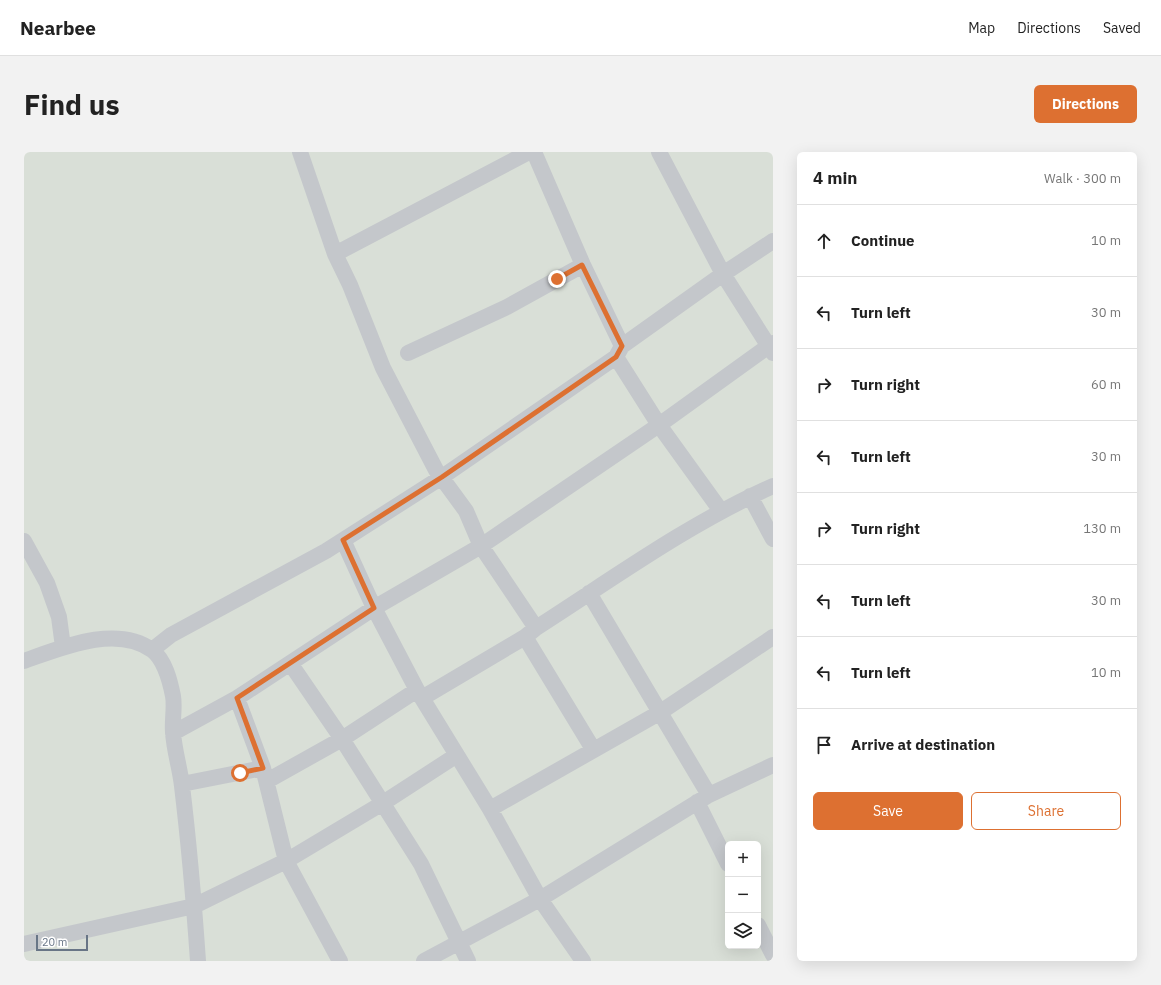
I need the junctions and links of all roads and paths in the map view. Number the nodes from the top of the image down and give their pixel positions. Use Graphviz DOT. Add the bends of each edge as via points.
graph roads {
  1 [pos="300,152"];
  2 [pos="529,152"];
  3 [pos="534,152"];
  4 [pos="659,152"];
  5 [pos="773,241"];
  6 [pos="335,254"];
  7 [pos="582,265"];
  8 [pos="723,274"];
  9 [pos="772,348"];
  10 [pos="619,352"];
  11 [pos="408,353"];
  12 [pos="659,425"];
  13 [pos="442,477"];
  14 [pos="773,486"];
  15 [pos="750,496"];
  16 [pos="720,511"];
  17 [pos="773,539"];
  18 [pos="343,540"];
  19 [pos="24,541"];
  20 [pos="481,546"];
  21 [pos="589,593"];
  22 [pos="374,608"];
  23 [pos="530,632"];
  24 [pos="773,636"];
  25 [pos="63,647"];
  26 [pos="152,650"];
  27 [pos="24,661"];
  28 [pos="290,663"];
  29 [pos="420,694"];
  30 [pos="237,698"];
  31 [pos="659,713"];
  32 [pos="173,733"];
  33 [pos="342,739"];
  34 [pos="593,749"];
  35 [pos="458,755"];
  36 [pos="773,765"];
  37 [pos="265,774"];
  38 [pos="182,784"];
  39 [pos="703,799"];
  40 [pos="383,803"];
  41 [pos="490,809"];
  42 [pos="725,856"];
  43 [pos="286,861"];
  44 [pos="540,899"];
  45 [pos="194,906"];
  46 [pos="761,931"];
  47 [pos="459,943"];
  48 [pos="24,944"];
  49 [pos="773,955"];
  50 [pos="198,961"];
  51 [pos="340,961"];
  52 [pos="424,961"];
  53 [pos="468,961"];
  54 [pos="583,961"];
  1 -- 6 [label="street"];
  2 -- 6 [label="street"];
  3 -- 7 [label="street"];
  4 -- 8 [label="street"];
  5 -- 8 [label="street"];
  6 -- 13 [label="street" via="383,368"];
  7 -- 10 [label="street"];
  7 -- 11 [label="street" via="507,307"];
  8 -- 9 [label="street"];
  8 -- 10 [label="street"];
  9 -- 12 [label="street"];
  10 -- 12 [label="street"];
  10 -- 13 [label="street"];
  12 -- 16 [label="street"];
  12 -- 20 [label="street"];
  13 -- 18 [label="street"];
  13 -- 20 [label="street" via="466,511"];
  14 -- 15 [label="street"];
  15 -- 16 [label="street"];
  15 -- 17 [label="street"];
  16 -- 21 [label="street" via="665,542"];
  18 -- 22 [label="street"];
  18 -- 26 [label="street" via="171,635"];
  19 -- 25 [label="street" via="47,583 59,617"];
  20 -- 22 [label="street"];
  20 -- 23 [label="street"];
  21 -- 23 [label="street"];
  21 -- 31 [label="street"];
  22 -- 28 [label="street"];
  22 -- 29 [label="street"];
  23 -- 29 [label="street"];
  23 -- 34 [label="street"];
  24 -- 31 [label="street"];
  25 -- 26 [label="street" via="100,638 132,641"];
  25 -- 27 [label="street"];
  26 -- 32 [label="street" via="164,665 173,697"];
  28 -- 30 [label="street"];
  28 -- 33 [label="street"];
  29 -- 33 [label="street"];
  29 -- 35 [label="street"];
  30 -- 32 [label="street"];
  30 -- 37 [label="street"];
  31 -- 34 [label="street"];
  31 -- 39 [label="street"];
  32 -- 38 [label="street"];
  33 -- 37 [label="street"];
  33 -- 40 [label="street"];
  34 -- 41 [label="street"];
  35 -- 40 [label="street"];
  35 -- 41 [label="street"];
  36 -- 39 [label="street"];
  37 -- 38 [label="street"];
  37 -- 43 [label="street"];
  38 -- 45 [label="street"];
  39 -- 42 [label="street"];
  39 -- 44 [label="street"];
  40 -- 43 [label="street"];
  40 -- 47 [label="street" via="421,864"];
  41 -- 44 [label="street"];
  43 -- 45 [label="street"];
  43 -- 51 [label="street"];
  44 -- 47 [label="street"];
  44 -- 54 [label="street"];
  45 -- 48 [label="street"];
  45 -- 50 [label="street"];
  46 -- 49 [label="street"];
  47 -- 52 [label="street"];
  47 -- 53 [label="street"];
}
